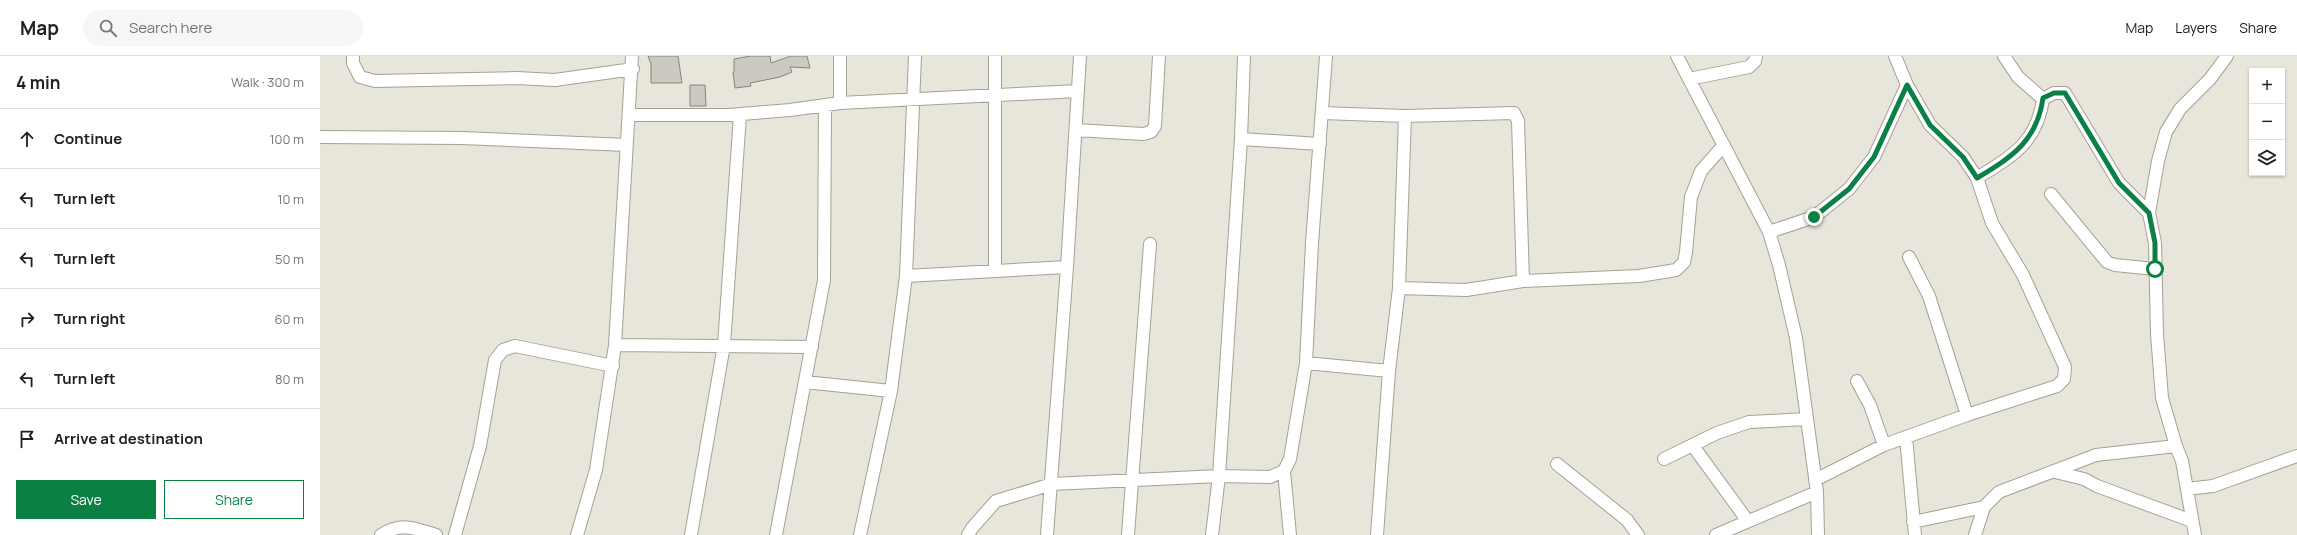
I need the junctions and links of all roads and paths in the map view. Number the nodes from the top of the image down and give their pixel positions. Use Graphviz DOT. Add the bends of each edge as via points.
graph roads {
  1 [pos="353,56"];
  2 [pos="632,56"];
  3 [pos="840,56"];
  4 [pos="915,56"];
  5 [pos="995,56"];
  6 [pos="1080,56"];
  7 [pos="1159,56"];
  8 [pos="1244,56"];
  9 [pos="1326,56"];
  10 [pos="1677,56"];
  11 [pos="1756,56"];
  12 [pos="1895,56"];
  13 [pos="2004,56"];
  14 [pos="2227,56"];
  15 [pos="632,69"];
  16 [pos="1689,79"];
  17 [pos="1907,85"];
  18 [pos="1078,91"];
  19 [pos="996,97"];
  20 [pos="2043,98"];
  21 [pos="914,101"];
  22 [pos="840,103"];
  23 [pos="825,106"];
  24 [pos="1322,113"];
  25 [pos="629,115"];
  26 [pos="740,115"];
  27 [pos="1405,116"];
  28 [pos="1076,130"];
  29 [pos="320,137"];
  30 [pos="1241,139"];
  31 [pos="1320,144"];
  32 [pos="627,145"];
  33 [pos="1724,145"];
  34 [pos="1977,178"];
  35 [pos="2051,194"];
  36 [pos="2149,213"];
  37 [pos="1769,232"];
  38 [pos="1150,244"];
  39 [pos="1909,257"];
  40 [pos="1067,267"];
  41 [pos="2155,269"];
  42 [pos="995,271"];
  43 [pos="906,276"];
  44 [pos="1523,281"];
  45 [pos="1399,288"];
  46 [pos="615,345"];
  47 [pos="724,345"];
  48 [pos="812,347"];
  49 [pos="1306,363"];
  50 [pos="613,366"];
  51 [pos="1389,372"];
  52 [pos="1857,381"];
  53 [pos="805,382"];
  54 [pos="891,390"];
  55 [pos="1967,415"];
  56 [pos="1807,420"];
  57 [pos="1906,437"];
  58 [pos="1884,445"];
  59 [pos="1693,446"];
  60 [pos="2176,446"];
  61 [pos="2297,456"];
  62 [pos="1664,459"];
  63 [pos="1558,464"];
  64 [pos="1284,471"];
  65 [pos="2054,472"];
  66 [pos="1219,476"];
  67 [pos="1132,480"];
  68 [pos="1052,484"];
  69 [pos="1816,486"];
  70 [pos="2187,489"];
  71 [pos="1984,507"];
  72 [pos="1747,520"];
  73 [pos="2192,521"];
  74 [pos="1913,522"];
  75 [pos="381,535"];
  76 [pos="436,535"];
  77 [pos="455,535"];
  78 [pos="577,535"];
  79 [pos="692,535"];
  80 [pos="776,535"];
  81 [pos="860,535"];
  82 [pos="968,535"];
  83 [pos="1047,535"];
  84 [pos="1128,535"];
  85 [pos="1212,535"];
  86 [pos="1290,535"];
  87 [pos="1377,535"];
  88 [pos="1638,535"];
  89 [pos="1716,535"];
  90 [pos="1818,535"];
  91 [pos="1915,535"];
  92 [pos="1975,535"];
  93 [pos="2195,535"];
  1 -- 15 [label="street" via="353,63 360,77 375,81 489,78 555,80"];
  2 -- 15 [label="street"];
  3 -- 22 [label="street"];
  4 -- 21 [label="street"];
  5 -- 19 [label="street"];
  6 -- 18 [label="street"];
  7 -- 28 [label="street" via="1155,126 1151,132 1143,134"];
  8 -- 30 [label="street"];
  9 -- 24 [label="street"];
  10 -- 16 [label="street"];
  11 -- 16 [label="street" via="1749,67"];
  12 -- 17 [label="street"];
  13 -- 20 [label="street" via="2018,77"];
  14 -- 36 [label="street" via="2210,79 2180,109 2166,132 2158,160"];
  15 -- 25 [label="street"];
  16 -- 33 [label="street"];
  17 -- 34 [label="street" via="1930,125 1963,157"];
  17 -- 37 [label="street" via="1874,157 1849,189 1814,217"];
  18 -- 19 [label="street"];
  18 -- 28 [label="street"];
  19 -- 21 [label="street"];
  19 -- 42 [label="street"];
  20 -- 34 [label="street" via="2034,132 2010,158"];
  20 -- 36 [label="street" via="2054,93 2065,93 2119,183"];
  21 -- 22 [label="street"];
  21 -- 43 [label="street"];
  22 -- 23 [label="street"];
  23 -- 26 [label="street"];
  23 -- 48 [label="street" via="824,280"];
  24 -- 27 [label="street"];
  24 -- 31 [label="street"];
  25 -- 26 [label="street"];
  25 -- 32 [label="street"];
  26 -- 47 [label="street"];
  27 -- 44 [label="street" via="1514,113 1518,122"];
  27 -- 45 [label="street"];
  28 -- 40 [label="street"];
  29 -- 32 [label="street" via="462,138"];
  30 -- 31 [label="street"];
  30 -- 66 [label="street"];
  31 -- 49 [label="street"];
  32 -- 46 [label="street"];
  33 -- 37 [label="street"];
  33 -- 44 [label="street" via="1701,171 1690,197 1686,252 1684,262 1676,270 1639,276"];
  34 -- 55 [label="street" via="1992,223 2023,275 2066,367 2064,379 2057,386"];
  35 -- 41 [label="street" via="2108,262"];
  36 -- 41 [label="street" via="2155,243"];
  37 -- 56 [label="street" via="1796,338"];
  38 -- 67 [label="street"];
  39 -- 55 [label="street" via="1929,296"];
  40 -- 42 [label="street"];
  40 -- 68 [label="street"];
  41 -- 60 [label="street" via="2162,398"];
  42 -- 43 [label="street"];
  43 -- 54 [label="street"];
  44 -- 45 [label="street" via="1466,290"];
  45 -- 51 [label="street"];
  46 -- 47 [label="street"];
  46 -- 50 [label="street"];
  47 -- 48 [label="street"];
  47 -- 79 [label="street"];
  48 -- 53 [label="street"];
  49 -- 51 [label="street"];
  49 -- 64 [label="street" via="1290,459"];
  50 -- 77 [label="street" via="515,346 503,350 495,360 480,446"];
  50 -- 78 [label="street" via="596,470"];
  51 -- 87 [label="street"];
  52 -- 58 [label="street" via="1870,405"];
  53 -- 54 [label="street"];
  53 -- 80 [label="street"];
  54 -- 81 [label="street"];
  55 -- 57 [label="street"];
  56 -- 59 [label="street" via="1749,422 1717,433"];
  56 -- 69 [label="street"];
  57 -- 58 [label="street"];
  57 -- 74 [label="street"];
  58 -- 69 [label="street"];
  59 -- 62 [label="street"];
  59 -- 72 [label="street"];
  60 -- 65 [label="street" via="2096,455"];
  60 -- 70 [label="street"];
  61 -- 70 [label="street" via="2213,486"];
  63 -- 88 [label="street" via="1627,520"];
  64 -- 66 [label="street" via="1270,477"];
  64 -- 86 [label="street"];
  65 -- 71 [label="street" via="1999,492"];
  65 -- 73 [label="street" via="2084,479"];
  66 -- 67 [label="street"];
  66 -- 85 [label="street"];
  67 -- 68 [label="street"];
  67 -- 84 [label="street"];
  68 -- 82 [label="street" via="996,500"];
  68 -- 83 [label="street"];
  69 -- 72 [label="street"];
  69 -- 90 [label="street"];
  70 -- 73 [label="street"];
  71 -- 74 [label="street"];
  71 -- 92 [label="street"];
  72 -- 89 [label="street"];
  73 -- 93 [label="street"];
  74 -- 91 [label="street"];
  75 -- 76 [label="street" via="393,527 416,528"];
}
